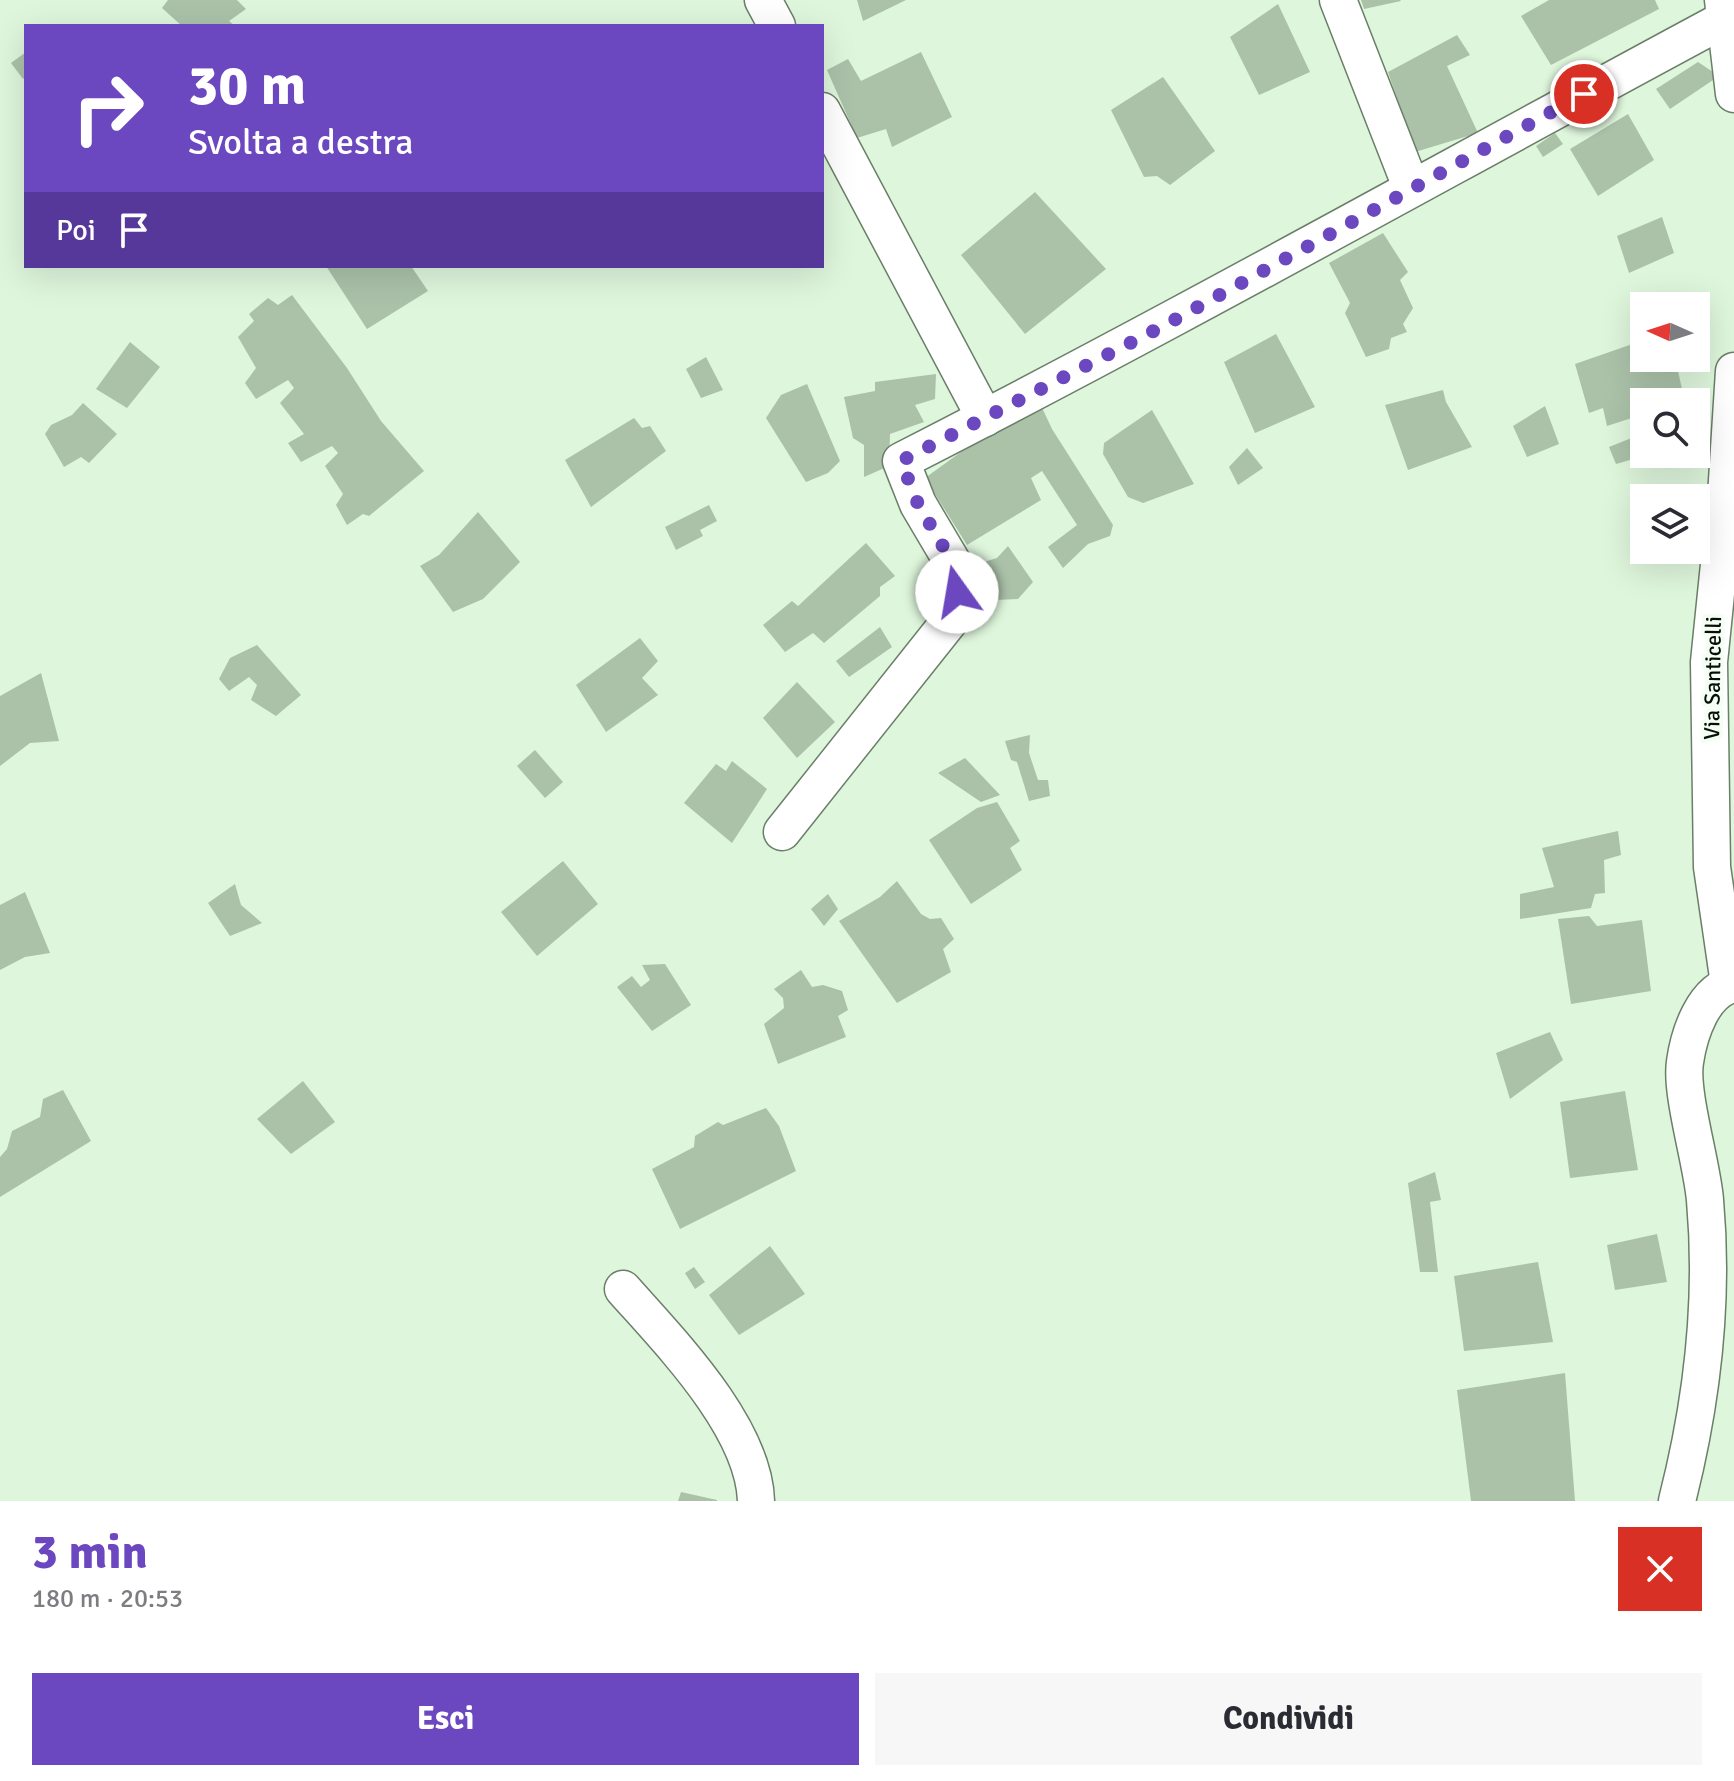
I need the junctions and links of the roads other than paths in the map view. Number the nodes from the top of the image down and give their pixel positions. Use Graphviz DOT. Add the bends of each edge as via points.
graph roads {
  1 [pos="763,0"];
  2 [pos="1338,0"];
  3 [pos="1724,9"];
  4 [pos="776,24"];
  5 [pos="1734,94"];
  6 [pos="824,115"];
  7 [pos="1411,187"];
  8 [pos="1734,371"];
  9 [pos="985,418"];
  10 [pos="782,832"];
  11 [pos="1732,984"];
  12 [pos="623,1289"];
  13 [pos="756,1501"];
  14 [pos="1677,1501"];
  1 -- 4 [label="street"];
  2 -- 7 [label="street"];
  3 -- 5 [label="street"];
  3 -- 7 [label="street"];
  6 -- 9 [label="street"];
  7 -- 9 [label="street" via="1167,324"];
  8 -- 11 [label="street, Via Santicelli" via="1709,662 1712,867"];
  9 -- 10 [label="street" via="901,461 918,504 957,570 956,613"];
  11 -- 14 [label="street" via="1711,997 1698,1017 1684,1067 1709,1239 1700,1387"];
  12 -- 13 [label="street" via="726,1414 755,1484"];
}
